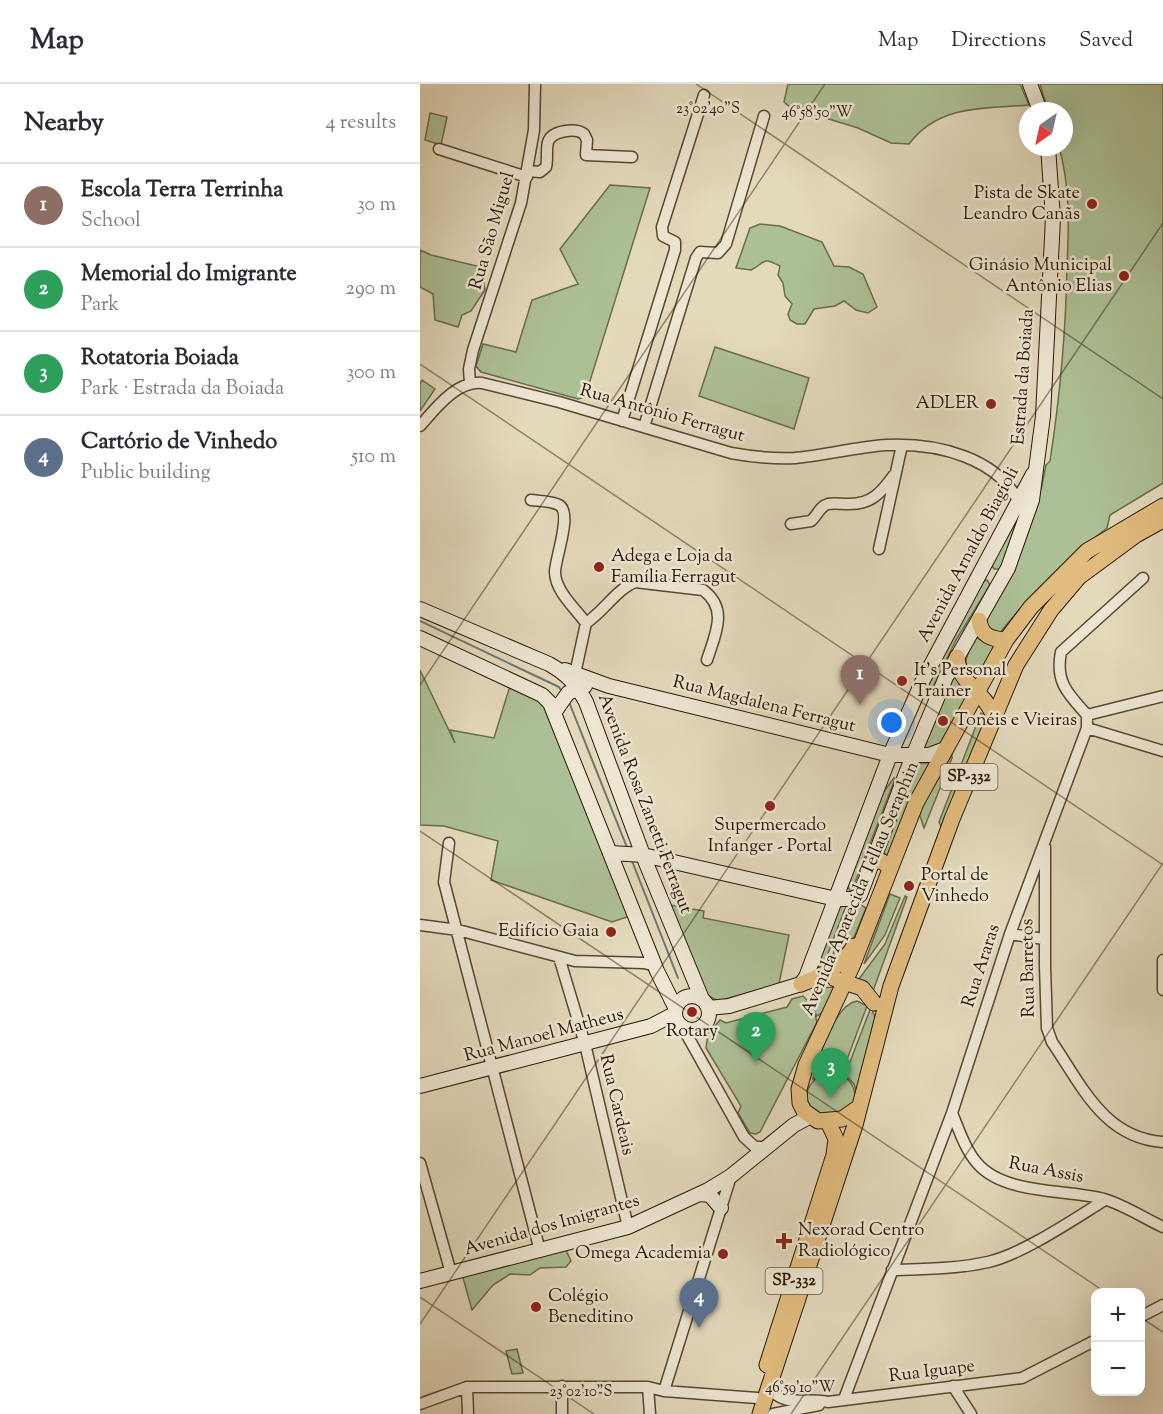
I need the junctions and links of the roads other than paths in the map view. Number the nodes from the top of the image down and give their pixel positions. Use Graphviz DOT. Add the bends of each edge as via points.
graph roads {
  1 [pos="535,84"];
  2 [pos="1030,84"];
  3 [pos="704,95"];
  4 [pos="1037,102"];
  5 [pos="764,116"];
  6 [pos="439,149"];
  7 [pos="1049,156"];
  8 [pos="632,157"];
  9 [pos="527,174"];
  10 [pos="470,384"];
  11 [pos="622,421"];
  12 [pos="420,426"];
  13 [pos="644,427"];
  14 [pos="902,445"];
  15 [pos="1036,467"];
  16 [pos="894,475"];
  17 [pos="531,500"];
  18 [pos="1018,500"];
  19 [pos="1163,506"];
  20 [pos="1026,518"];
  21 [pos="1163,520"];
  22 [pos="791,524"];
  23 [pos="879,549"];
  24 [pos="984,566"];
  25 [pos="1003,577"];
  26 [pos="1143,578"];
  27 [pos="420,609"];
  28 [pos="979,620"];
  29 [pos="586,624"];
  30 [pos="420,638"];
  31 [pos="1006,640"];
  32 [pos="957,657"];
  33 [pos="707,660"];
  34 [pos="577,681"];
  35 [pos="977,692"];
  36 [pos="1163,696"];
  37 [pos="914,701"];
  38 [pos="933,708"];
  39 [pos="554,713"];
  40 [pos="1087,715"];
  41 [pos="994,717"];
  42 [pos="1087,728"];
  43 [pos="945,749"];
  44 [pos="1163,751"];
  45 [pos="890,755"];
  46 [pos="909,755"];
  47 [pos="882,777"];
  48 [pos="449,843"];
  49 [pos="1045,843"];
  50 [pos="611,853"];
  51 [pos="643,855"];
  52 [pos="874,861"];
  53 [pos="675,863"];
  54 [pos="890,867"];
  55 [pos="659,891"];
  56 [pos="836,899"];
  57 [pos="874,909"];
  58 [pos="420,925"];
  59 [pos="458,930"];
  60 [pos="1010,934"];
  61 [pos="1044,939"];
  62 [pos="646,941"];
  63 [pos="559,957"];
  64 [pos="1163,960"];
  65 [pos="626,962"];
  66 [pos="657,971"];
  67 [pos="808,981"];
  68 [pos="844,982"];
  69 [pos="1163,990"];
  70 [pos="836,1000"];
  71 [pos="874,1003"];
  72 [pos="705,1004"];
  73 [pos="675,1011"];
  74 [pos="879,1027"];
  75 [pos="683,1028"];
  76 [pos="585,1044"];
  77 [pos="494,1068"];
  78 [pos="420,1086"];
  79 [pos="858,1108"];
  80 [pos="952,1113"];
  81 [pos="809,1117"];
  82 [pos="828,1122"];
  83 [pos="1163,1142"];
  84 [pos="764,1147"];
  85 [pos="420,1163"];
  86 [pos="731,1176"];
  87 [pos="700,1194"];
  88 [pos="1105,1200"];
  89 [pos="721,1208"];
  90 [pos="628,1227"];
  91 [pos="1163,1227"];
  92 [pos="540,1251"];
  93 [pos="892,1270"];
  94 [pos="451,1272"];
  95 [pos="420,1281"];
  96 [pos="1163,1305"];
  97 [pos="1145,1314"];
  98 [pos="1091,1342"];
  99 [pos="562,1386"];
  100 [pos="953,1386"];
  101 [pos="468,1387"];
  102 [pos="648,1387"];
  103 [pos="664,1391"];
  104 [pos="773,1393"];
  105 [pos="757,1398"];
  106 [pos="836,1401"];
  107 [pos="420,1404"];
  108 [pos="468,1414"];
  109 [pos="562,1414"];
  110 [pos="650,1414"];
  111 [pos="751,1414"];
  112 [pos="760,1414"];
  113 [pos="773,1414"];
  114 [pos="828,1414"];
  115 [pos="971,1414"];
  1 -- 9 [label="street, Rua São Miguel" via="534,130"];
  2 -- 4 [label="main road"];
  3 -- 11 [label="street" via="662,227 663,236 675,242 675,250"];
  5 -- 13 [label="street" via="726,244 718,253 700,252 696,258"];
  6 -- 9 [label="street"];
  7 -- 15 [label="main road, Estrada da Boiada" via="1053,218 1043,416"];
  8 -- 9 [label="street" via="586,155 584,134 571,130 554,135 548,141 546,167"];
  9 -- 10 [label="street, Rua São Miguel" via="473,350"];
  10 -- 11 [label="street, Rua Antônio Ferragut" via="482,383"];
  10 -- 12 [label="street" via="447,398"];
  11 -- 13 [label="street, Rua Antônio Ferragut"];
  13 -- 14 [label="street, Rua Antônio Ferragut" via="759,458 796,458"];
  14 -- 16 [label="street"];
  14 -- 18 [label="street, Rua Antônio Ferragut" via="974,460 1005,480"];
  15 -- 18 [label="main road, Avenida Arnaldo Biagioli"];
  15 -- 20 [label="main road, Avenida Arnaldo Biagioli"];
  16 -- 22 [label="street" via="871,500 824,505 811,521"];
  16 -- 23 [label="street"];
  17 -- 29 [label="street" via="562,507 565,518 555,572 558,586"];
  18 -- 20 [label="street, Rua Antônio Ferragut"];
  18 -- 24 [label="main road, Avenida Arnaldo Biagioli"];
  19 -- 31 [label="main road, Avenida Aparecida Tellau Seraphin / SP-332" via="1087,551 1053,582"];
  20 -- 25 [label="main road, Avenida Arnaldo Biagioli"];
  21 -- 41 [label="main road, SP-332" via="1097,562 1063,593 1016,665"];
  24 -- 25 [label="main road" via="988,572"];
  24 -- 37 [label="main road, Avenida Arnaldo Biagioli"];
  25 -- 28 [label="main road, Avenida Arnaldo Biagioli"];
  26 -- 40 [label="street" via="1061,652 1058,675"];
  27 -- 34 [label="main road, Avenida Rosa Zanetti Ferragut" via="549,664"];
  28 -- 31 [label="main road" via="985,634"];
  28 -- 32 [label="main road, Avenida Arnaldo Biagioli"];
  29 -- 33 [label="street" via="635,582 703,590 716,604 720,620"];
  29 -- 34 [label="street"];
  30 -- 39 [label="main road" via="542,695"];
  31 -- 35 [label="main road, Avenida Aparecida Tellau Seraphin / SP-332"];
  32 -- 35 [label="main road" via="963,679"];
  32 -- 38 [label="main road, Avenida Arnaldo Biagioli"];
  34 -- 39 [label="main road"];
  34 -- 45 [label="main road, Rua Magdalena Ferragut"];
  34 -- 51 [label="main road, Avenida Rosa Zanetti Ferragut"];
  35 -- 41 [label="main road" via="987,701"];
  35 -- 43 [label="main road, Avenida Aparecida Tellau Seraphin / SP-332"];
  36 -- 40 [label="street"];
  37 -- 38 [label="main road" via="920,700"];
  37 -- 45 [label="main road, Avenida Arnaldo Biagioli"];
  38 -- 46 [label="main road, Avenida Arnaldo Biagioli"];
  39 -- 50 [label="main road"];
  40 -- 42 [label="street, Rua Araras"];
  41 -- 74 [label="main road, SP-332" via="952,819"];
  42 -- 44 [label="street"];
  42 -- 49 [label="street, Rua Araras"];
  43 -- 46 [label="main road, Rua Magdalena Ferragut" via="929,755"];
  43 -- 54 [label="main road, Avenida Aparecida Tellau Seraphin / SP-332" via="916,803"];
  45 -- 46 [label="main road, Rua Magdalena Ferragut"];
  45 -- 47 [label="main road, Avenida Arnaldo Biagioli"];
  46 -- 47 [label="main road"];
  46 -- 52 [label="main road, Avenida Arnaldo Biagioli"];
  47 -- 56 [label="main road, Avenida Arnaldo Biagioli"];
  48 -- 59 [label="street" via="444,882"];
  49 -- 60 [label="street, Rua Araras"];
  49 -- 61 [label="street, Rua Barretos"];
  50 -- 51 [label="main road"];
  50 -- 62 [label="main road"];
  51 -- 53 [label="main road"];
  51 -- 55 [label="main road, Avenida Rosa Zanetti Ferragut"];
  52 -- 54 [label="main road"];
  52 -- 56 [label="main road, Avenida Arnaldo Biagioli" via="857,897"];
  53 -- 55 [label="main road" via="665,868"];
  53 -- 56 [label="main road"];
  54 -- 57 [label="main road, Avenida Aparecida Tellau Seraphin / SP-332"];
  55 -- 72 [label="main road, Avenida Rosa Zanetti Ferragut"];
  56 -- 67 [label="main road, Avenida Arnaldo Biagioli"];
  57 -- 67 [label="main road" via="844,960"];
  57 -- 68 [label="main road, Avenida Aparecida Tellau Seraphin / SP-332"];
  58 -- 59 [label="street"];
  59 -- 63 [label="street"];
  59 -- 77 [label="street"];
  60 -- 61 [label="street"];
  60 -- 80 [label="street, Rua Araras"];
  61 -- 83 [label="street, Rua Barretos" via="1047,1028 1052,1042 1108,1120 1125,1134 1143,1141"];
  62 -- 65 [label="street" via="639,953"];
  62 -- 66 [label="main road"];
  63 -- 65 [label="street" via="609,964"];
  63 -- 76 [label="street, Rua Cardeais"];
  64 -- 69 [label="street"];
  65 -- 66 [label="street" via="652,965"];
  66 -- 73 [label="main road"];
  67 -- 68 [label="main road"];
  67 -- 72 [label="main road" via="729,1006"];
  68 -- 70 [label="main road, Avenida Aparecida Tellau Seraphin / SP-332"];
  68 -- 71 [label="main road" via="862,988"];
  70 -- 71 [label="main road" via="855,995"];
  70 -- 81 [label="main road, Avenida Aparecida Tellau Seraphin / SP-332" via="799,1089 800,1103"];
  71 -- 74 [label="main road"];
  72 -- 73 [label="main road" via="687,996"];
  72 -- 75 [label="main road" via="707,1020 701,1027"];
  73 -- 75 [label="main road"];
  73 -- 76 [label="main road, Rua Manoel Matheus" via="651,1026"];
  74 -- 79 [label="main road, SP-332"];
  75 -- 84 [label="street" via="744,1137 749,1143"];
  76 -- 77 [label="main road, Rua Manoel Matheus"];
  76 -- 90 [label="street, Rua Cardeais"];
  77 -- 78 [label="main road, Rua Manoel Matheus"];
  77 -- 92 [label="street"];
  79 -- 82 [label="main road" via="843,1119"];
  79 -- 104 [label="main road, SP-332"];
  80 -- 88 [label="street, Rua Assis" via="977,1164 992,1176 1008,1183"];
  80 -- 93 [label="street, Rua Araras"];
  81 -- 82 [label="main road"];
  81 -- 84 [label="main road, Avenida dos Imigrantes"];
  82 -- 105 [label="main road, SP-332" via="836,1138 834,1155"];
  84 -- 86 [label="main road, Avenida dos Imigrantes"];
  85 -- 94 [label="street"];
  86 -- 87 [label="main road, Avenida dos Imigrantes"];
  86 -- 89 [label="street"];
  87 -- 89 [label="main road" via="710,1195"];
  87 -- 90 [label="main road, Avenida dos Imigrantes"];
  88 -- 91 [label="street, Rua Assis"];
  88 -- 93 [label="street" via="1050,1234 991,1262"];
  89 -- 103 [label="street"];
  90 -- 92 [label="main road, Avenida dos Imigrantes"];
  92 -- 94 [label="main road, Avenida dos Imigrantes"];
  93 -- 106 [label="street, Rua Araras"];
  94 -- 95 [label="main road, Avenida dos Imigrantes"];
  96 -- 97 [label="street"];
  98 -- 100 [label="street, Rua Iguape" via="1022,1378"];
  99 -- 101 [label="street"];
  99 -- 102 [label="street"];
  99 -- 109 [label="street"];
  100 -- 106 [label="street, Rua Iguape"];
  100 -- 115 [label="street"];
  101 -- 107 [label="street"];
  101 -- 108 [label="street"];
  102 -- 103 [label="street"];
  102 -- 110 [label="street"];
  103 -- 105 [label="street"];
  104 -- 106 [label="street, Rua Iguape"];
  104 -- 112 [label="main road, SP-332"];
  104 -- 113 [label="street"];
  105 -- 111 [label="main road, SP-332"];
  106 -- 113 [label="street"];
  106 -- 114 [label="street, Rua Araras"];
}
